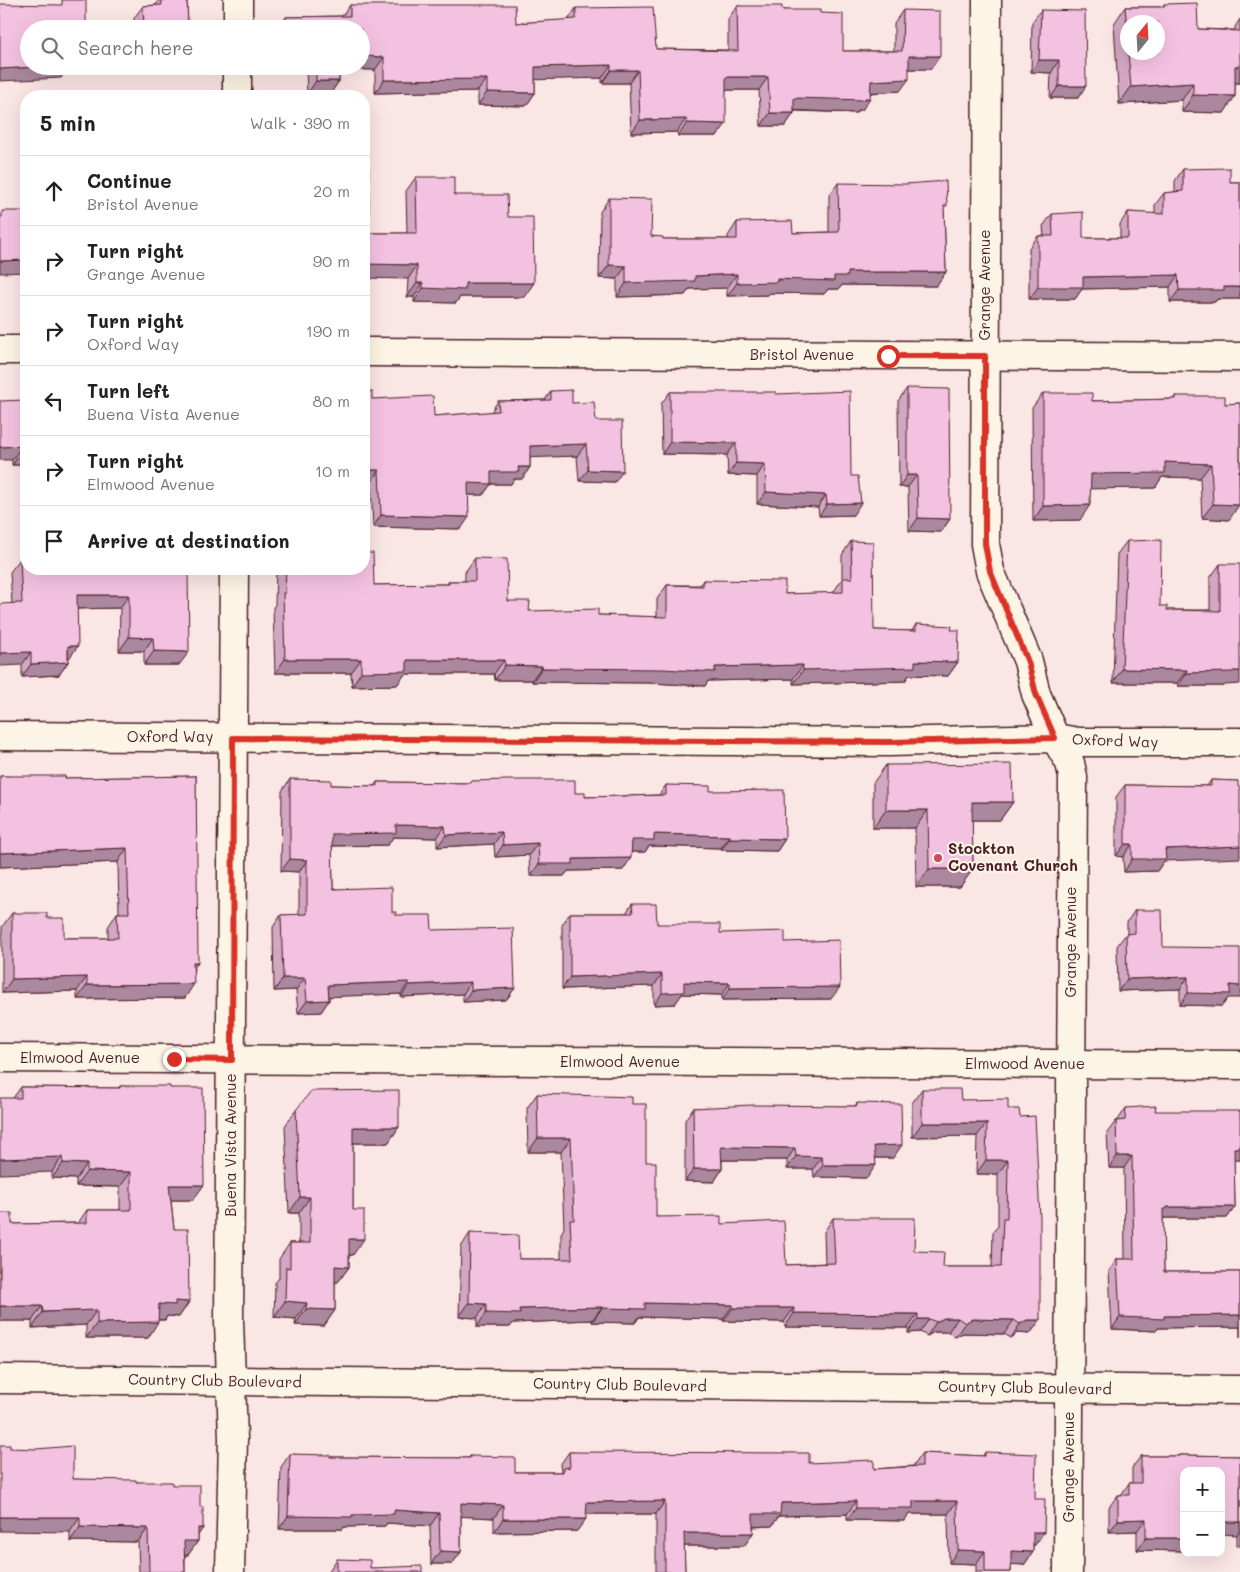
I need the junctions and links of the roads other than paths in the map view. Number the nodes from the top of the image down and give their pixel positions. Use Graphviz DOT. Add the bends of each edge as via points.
graph roads {
  1 [pos="238,0"];
  2 [pos="987,0"];
  3 [pos="238,20"];
  4 [pos="237,75"];
  5 [pos="237,90"];
  6 [pos="0,350"];
  7 [pos="20,350"];
  8 [pos="370,352"];
  9 [pos="985,356"];
  10 [pos="1240,357"];
  11 [pos="234,575"];
  12 [pos="0,736"];
  13 [pos="233,738"];
  14 [pos="1055,738"];
  15 [pos="1240,742"];
  16 [pos="0,1058"];
  17 [pos="232,1060"];
  18 [pos="1070,1065"];
  19 [pos="1240,1065"];
  20 [pos="0,1379"];
  21 [pos="231,1381"];
  22 [pos="1069,1389"];
  23 [pos="1240,1390"];
  24 [pos="230,1572"];
  25 [pos="1068,1572"];
  1 -- 3 [label="street"];
  2 -- 9 [label="street, Grange Avenue"];
  4 -- 5 [label="street"];
  6 -- 7 [label="street"];
  8 -- 9 [label="street, Bristol Avenue"];
  9 -- 10 [label="street, Bristol Avenue"];
  9 -- 14 [label="street, Grange Avenue" via="985,544 990,571"];
  11 -- 13 [label="street, Buena Vista Avenue"];
  12 -- 13 [label="street, Oxford Way"];
  13 -- 14 [label="street, Oxford Way" via="889,742"];
  13 -- 17 [label="street, Buena Vista Avenue"];
  14 -- 15 [label="street, Oxford Way" via="1080,742"];
  14 -- 18 [label="street, Grange Avenue" via="1070,763 1073,777"];
  16 -- 17 [label="street, Elmwood Avenue"];
  17 -- 18 [label="street, Elmwood Avenue"];
  17 -- 21 [label="street, Buena Vista Avenue"];
  18 -- 19 [label="street, Elmwood Avenue"];
  18 -- 22 [label="street, Grange Avenue"];
  20 -- 21 [label="street, Country Club Boulevard"];
  21 -- 22 [label="street, Country Club Boulevard"];
  21 -- 24 [label="street, Buena Vista Avenue"];
  22 -- 23 [label="street, Country Club Boulevard"];
  22 -- 25 [label="street, Grange Avenue"];
}
